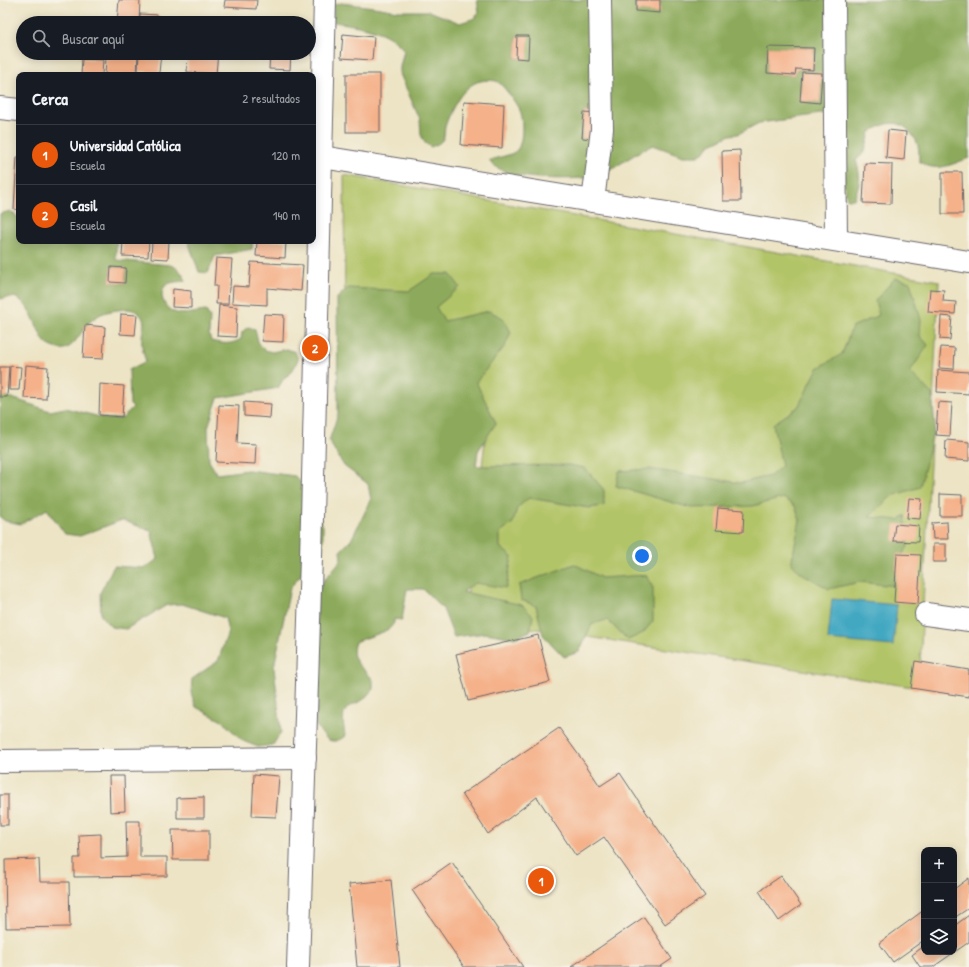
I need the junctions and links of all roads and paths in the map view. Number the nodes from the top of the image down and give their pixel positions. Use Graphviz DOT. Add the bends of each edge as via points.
graph roads {
  1 [pos="325,0"];
  2 [pos="600,0"];
  3 [pos="834,0"];
  4 [pos="0,108"];
  5 [pos="16,110"];
  6 [pos="318,129"];
  7 [pos="322,157"];
  8 [pos="594,201"];
  9 [pos="836,240"];
  10 [pos="969,262"];
  11 [pos="926,614"];
  12 [pos="969,620"];
  13 [pos="305,758"];
  14 [pos="0,760"];
  15 [pos="298,967"];
  1 -- 6 [label="street"];
  2 -- 8 [label="street" via="602,129"];
  3 -- 9 [label="street"];
  4 -- 5 [label="street"];
  6 -- 7 [label="street"];
  7 -- 8 [label="street"];
  7 -- 13 [label="street"];
  8 -- 9 [label="street"];
  9 -- 10 [label="street"];
  11 -- 12 [label="street"];
  13 -- 14 [label="street"];
  13 -- 15 [label="street"];
}
